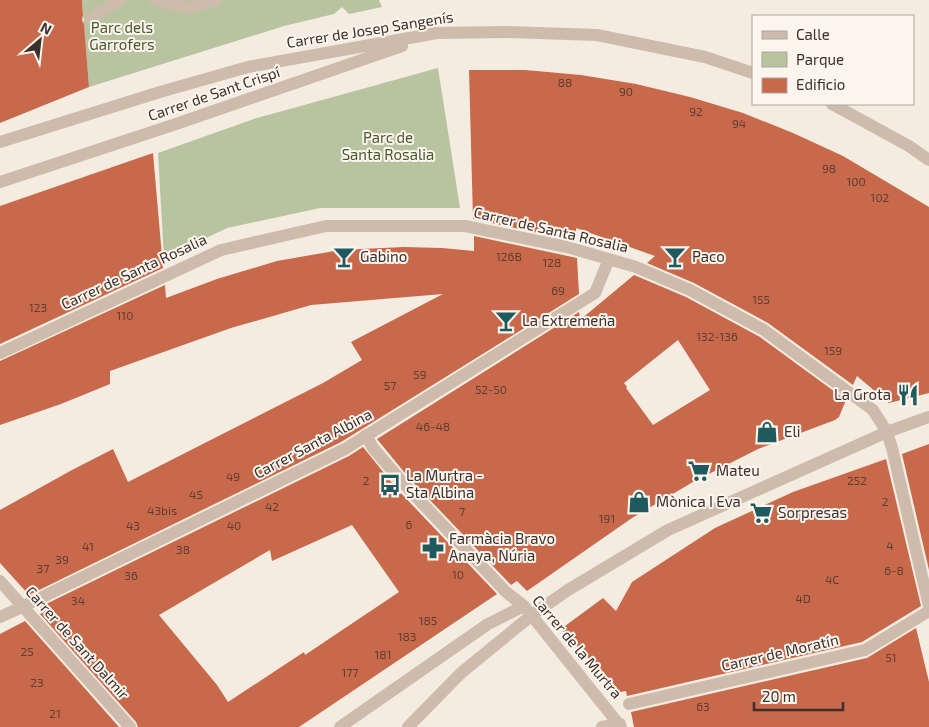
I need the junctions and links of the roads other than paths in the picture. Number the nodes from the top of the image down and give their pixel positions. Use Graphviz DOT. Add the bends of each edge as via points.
graph roads {
  1 [pos="120,0"];
  2 [pos="155,0"];
  3 [pos="216,0"];
  4 [pos="90,19"];
  5 [pos="437,33"];
  6 [pos="752,74"];
  7 [pos="834,105"];
  8 [pos="0,142"];
  9 [pos="929,160"];
  10 [pos="0,182"];
  11 [pos="609,259"];
  12 [pos="0,353"];
  13 [pos="929,417"];
  14 [pos="887,432"];
  15 [pos="366,435"];
  16 [pos="0,581"];
  17 [pos="24,606"];
  18 [pos="929,606"];
  19 [pos="528,611"];
  20 [pos="929,611"];
  21 [pos="0,616"];
  22 [pos="629,704"];
  23 [pos="620,726"];
  24 [pos="130,727"];
  25 [pos="340,727"];
  26 [pos="408,727"];
  27 [pos="602,727"];
  1 -- 4 [label="street"];
  2 -- 3 [label="street" via="188,8"];
  5 -- 6 [label="street, Carrer de Josep Sangenís" via="597,35 705,57"];
  5 -- 8 [label="street, Carrer de Josep Sangenís" via="248,67"];
  5 -- 10 [label="street, Carrer de Sant Crispí" via="194,119"];
  7 -- 9 [label="street"];
  11 -- 12 [label="street, Carrer de Santa Rosalia" via="465,226 326,226 221,250"];
  11 -- 14 [label="street, Carrer de Santa Rosalia" via="690,290 764,330 872,410"];
  11 -- 15 [label="street, Carrer Santa Albina" via="595,293"];
  13 -- 14 [label="street"];
  14 -- 18 [label="street, Carrer de Santa Rosalia"];
  14 -- 19 [label="street" via="668,530"];
  15 -- 17 [label="street, Carrer Santa Albina" via="345,449"];
  15 -- 19 [label="street, Carrer de la Murtra" via="403,483"];
  16 -- 17 [label="street, Carrer de Sant Dalmir"];
  17 -- 21 [label="street, Carrer Santa Albina"];
  17 -- 24 [label="street, Carrer de Sant Dalmir"];
  19 -- 23 [label="street, Carrer de la Murtra"];
  19 -- 25 [label="street" via="488,624"];
  19 -- 26 [label="street"];
  20 -- 22 [label="street, Carrer de Moratín" via="864,650"];
  23 -- 27 [label="street"];
}
